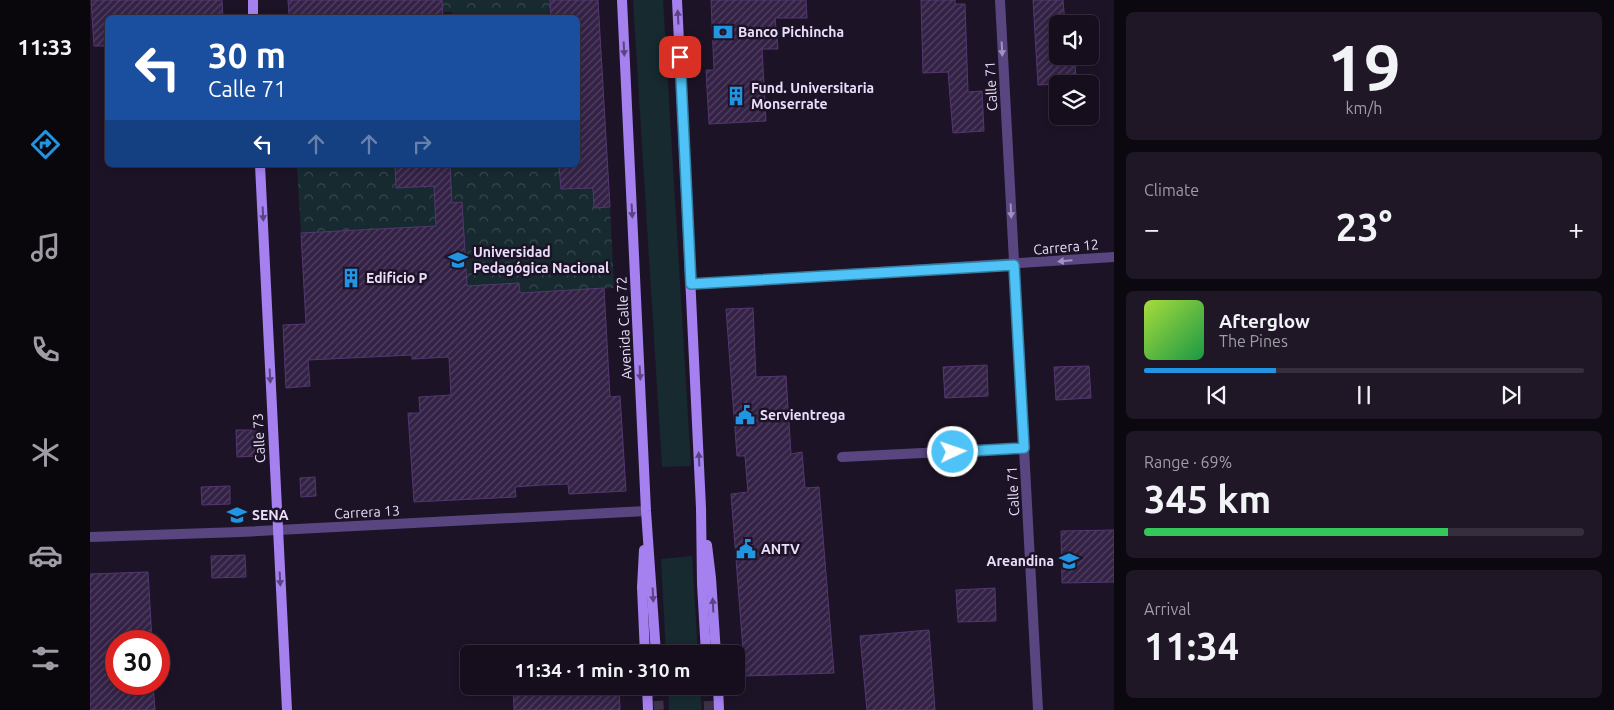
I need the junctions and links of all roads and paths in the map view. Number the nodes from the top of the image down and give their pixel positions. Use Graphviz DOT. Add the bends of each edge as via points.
graph roads {
  1 [pos="253,0"];
  2 [pos="622,0"];
  3 [pos="677,0"];
  4 [pos="1000,0"];
  5 [pos="254,15"];
  6 [pos="260,167"];
  7 [pos="1114,257"];
  8 [pos="1014,265"];
  9 [pos="691,284"];
  10 [pos="1024,448"];
  11 [pos="842,457"];
  12 [pos="702,508"];
  13 [pos="646,511"];
  14 [pos="278,530"];
  15 [pos="90,537"];
  16 [pos="645,645"];
  17 [pos="655,645"];
  18 [pos="705,645"];
  19 [pos="716,645"];
  20 [pos="647,695"];
  21 [pos="718,695"];
  22 [pos="286,710"];
  23 [pos="648,710"];
  24 [pos="719,710"];
  25 [pos="1038,710"];
  1 -- 5 [label="main road"];
  2 -- 13 [label="main road, Avenida Calle 72, one-way"];
  9 -- 3 [label="main road, one-way"];
  4 -- 8 [label="street, Calle 71, one-way"];
  6 -- 14 [label="main road, Calle 73, one-way"];
  7 -- 8 [label="street, Carrera 12, one-way"];
  8 -- 9 [label="street, Carrera 12"];
  8 -- 10 [label="street, Calle 71"];
  12 -- 9 [label="main road, one-way"];
  10 -- 11 [label="street"];
  10 -- 25 [label="street, Calle 71"];
  12 -- 18 [label="main road"];
  19 -- 12 [label="main road, one-way" via="712,578"];
  13 -- 14 [label="street, Carrera 13"];
  13 -- 16 [label="main road" via="642,587"];
  13 -- 17 [label="main road, Avenida Calle 72, one-way"];
  14 -- 15 [label="street, Carrera 13"];
  14 -- 22 [label="main road, Calle 73, one-way"];
  20 -- 23 [label="main road"];
  21 -- 24 [label="main road"];
}
